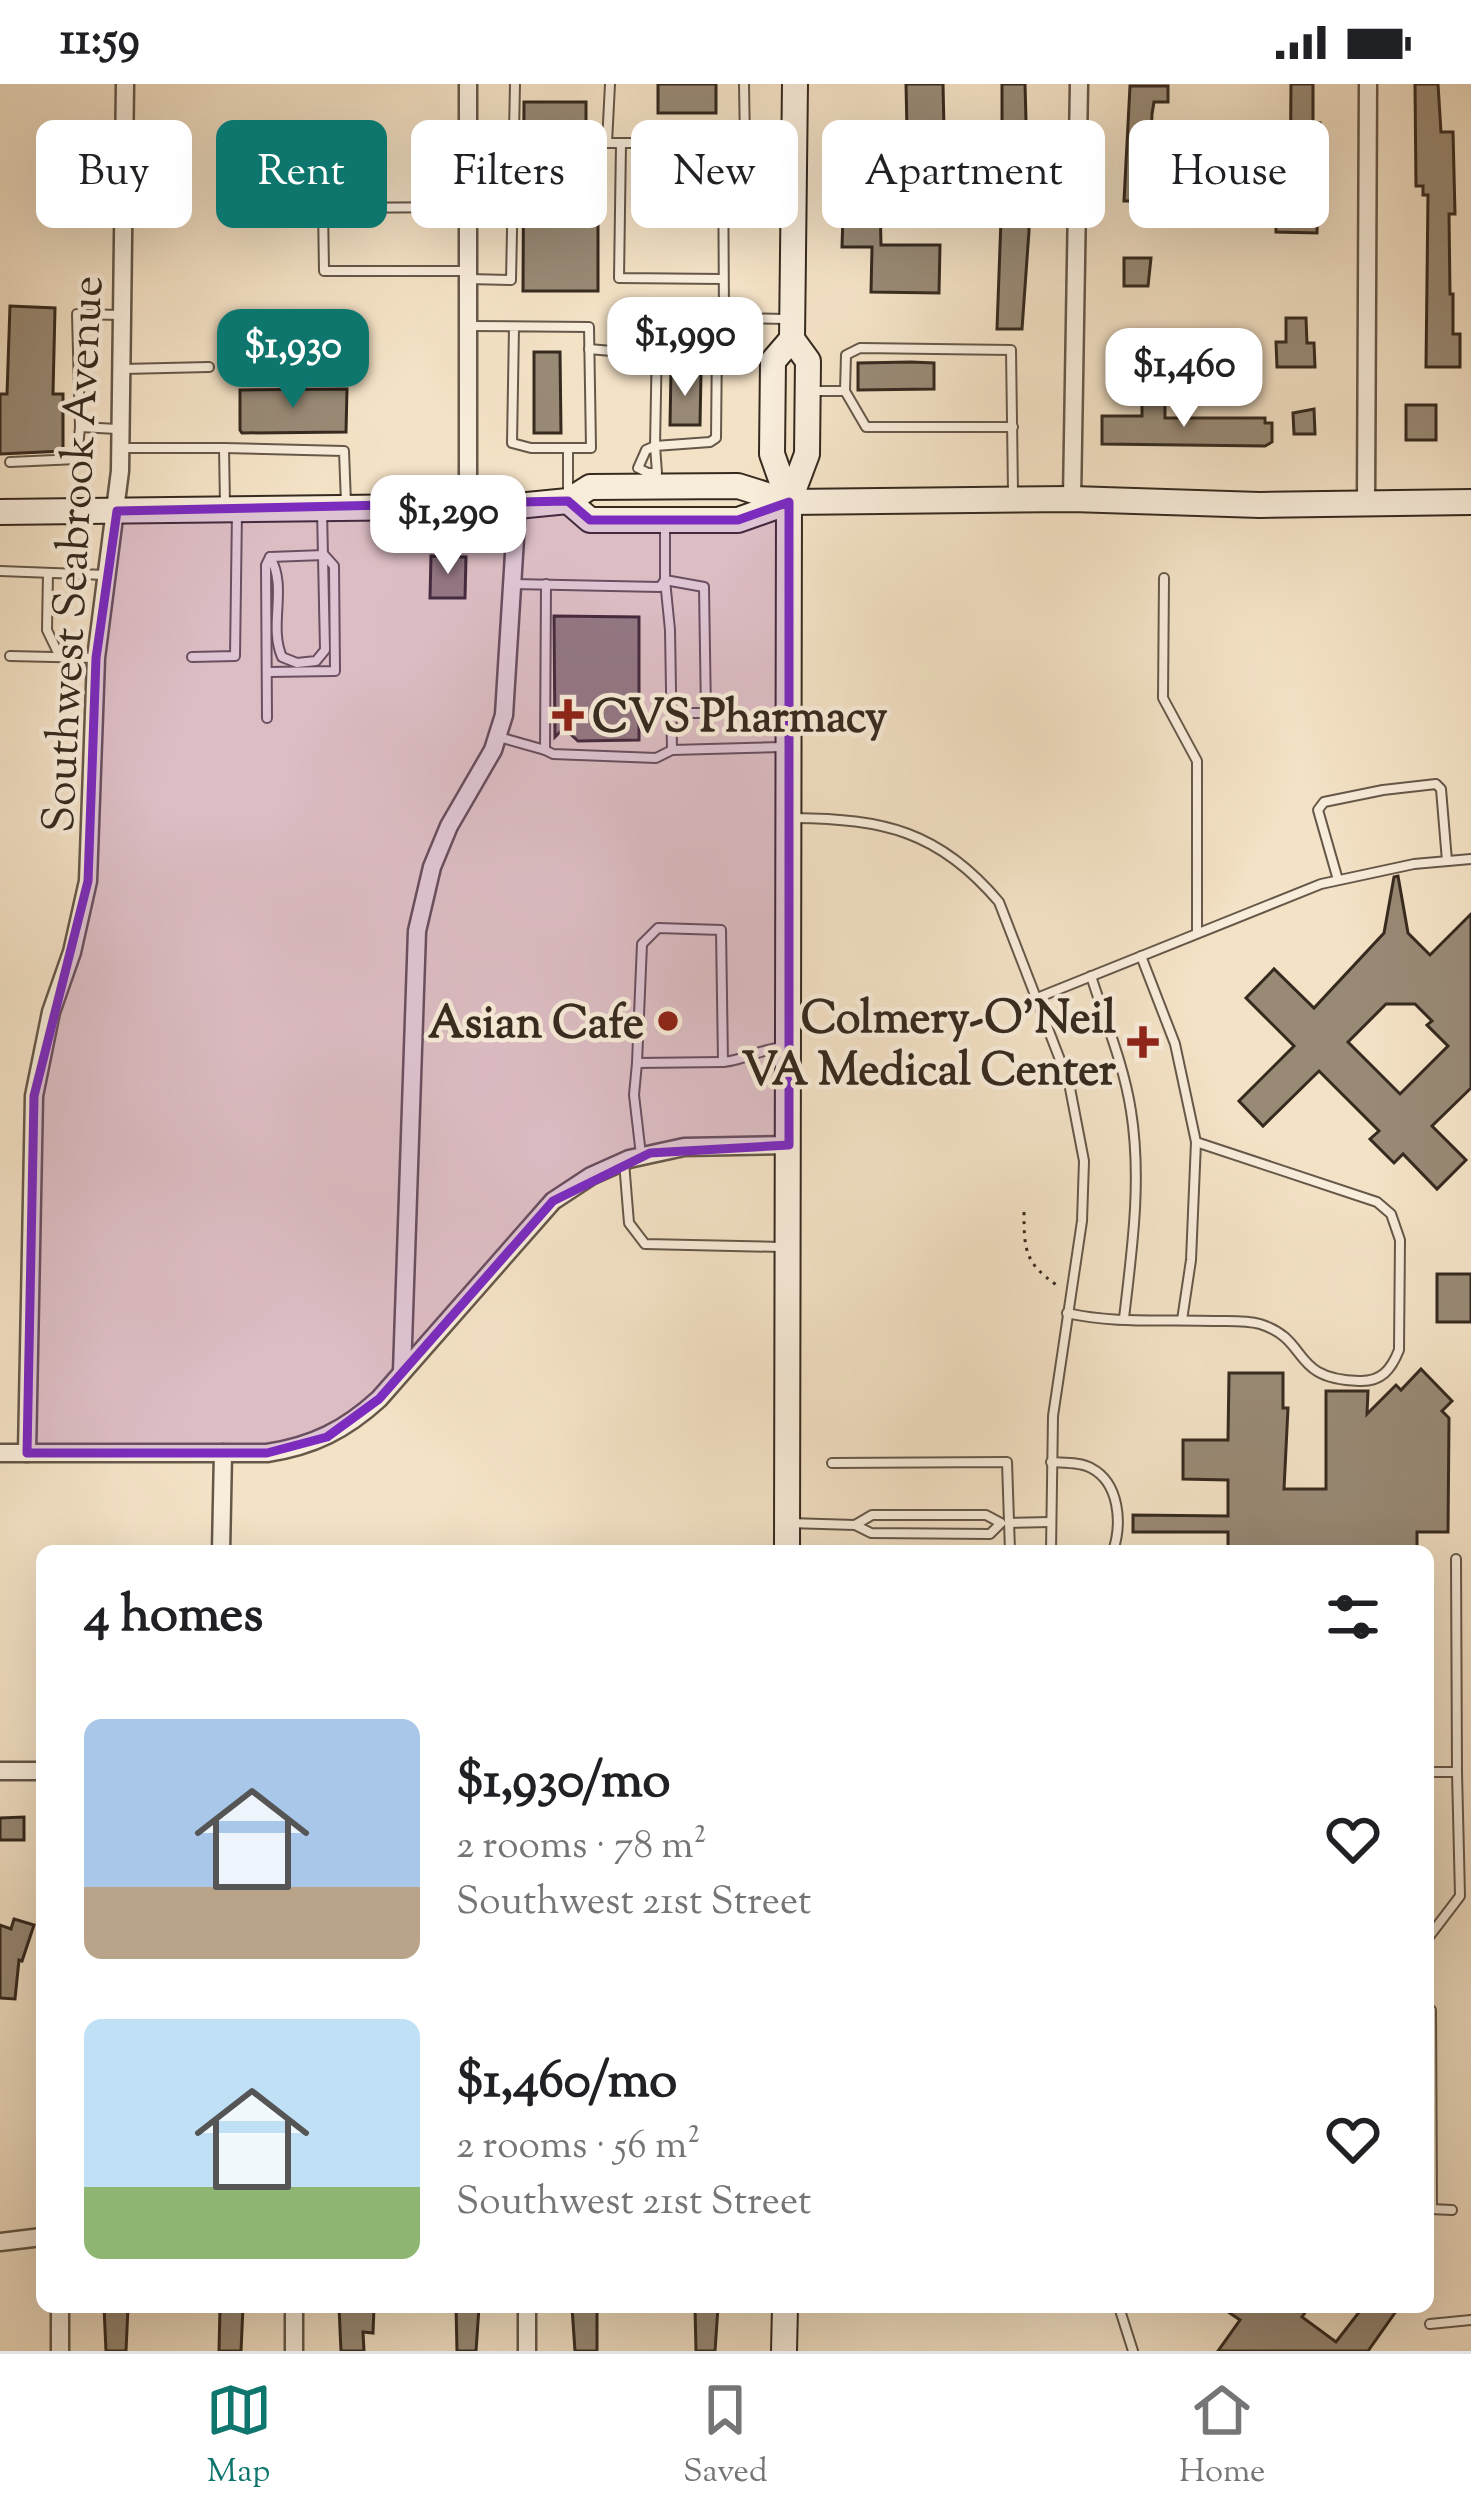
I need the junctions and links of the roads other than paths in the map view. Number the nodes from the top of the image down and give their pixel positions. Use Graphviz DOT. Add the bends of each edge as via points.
graph roads {
  1 [pos="125,84"];
  2 [pos="469,84"];
  3 [pos="515,84"];
  4 [pos="610,84"];
  5 [pos="744,84"];
  6 [pos="795,84"];
  7 [pos="1079,84"];
  8 [pos="1368,84"];
  9 [pos="469,120"];
  10 [pos="745,120"];
  11 [pos="794,120"];
  12 [pos="621,143"];
  13 [pos="631,143"];
  14 [pos="411,207"];
  15 [pos="468,228"];
  16 [pos="722,228"];
  17 [pos="793,228"];
  18 [pos="468,275"];
  19 [pos="722,279"];
  20 [pos="122,315"];
  21 [pos="724,319"];
  22 [pos="468,326"];
  23 [pos="514,327"];
  24 [pos="792,329"];
  25 [pos="707,330"];
  26 [pos="590,350"];
  27 [pos="657,355"];
  28 [pos="209,367"];
  29 [pos="122,369"];
  30 [pos="808,392"];
  31 [pos="845,392"];
  32 [pos="1013,427"];
  33 [pos="80,428"];
  34 [pos="121,429"];
  35 [pos="655,446"];
  36 [pos="120,448"];
  37 [pos="224,448"];
  38 [pos="568,448"];
  39 [pos="10,462"];
  40 [pos="644,476"];
  41 [pos="1072,499"];
  42 [pos="1012,500"];
  43 [pos="568,501"];
  44 [pos="789,502"];
  45 [pos="1471,502"];
  46 [pos="1366,504"];
  47 [pos="468,506"];
  48 [pos="517,506"];
  49 [pos="334,508"];
  50 [pos="231,510"];
  51 [pos="0,512"];
  52 [pos="117,512"];
  53 [pos="665,520"];
  54 [pos="324,555"];
  55 [pos="270,557"];
  56 [pos="0,571"];
  57 [pos="48,573"];
  58 [pos="106,575"];
  59 [pos="1164,578"];
  60 [pos="665,580"];
  61 [pos="512,584"];
  62 [pos="546,584"];
  63 [pos="10,656"];
  64 [pos="60,657"];
  65 [pos="192,657"];
  66 [pos="96,658"];
  67 [pos="268,672"];
  68 [pos="671,713"];
  69 [pos="267,718"];
  70 [pos="497,736"];
  71 [pos="787,747"];
  72 [pos="545,750"];
  73 [pos="671,750"];
  74 [pos="786,818"];
  75 [pos="1471,859"];
  76 [pos="1448,861"];
  77 [pos="1338,880"];
  78 [pos="1197,932"];
  79 [pos="1141,956"];
  80 [pos="1091,976"];
  81 [pos="1037,998"];
  82 [pos="790,1047"];
  83 [pos="723,1062"];
  84 [pos="637,1063"];
  85 [pos="1196,1142"];
  86 [pos="789,1145"];
  87 [pos="633,1158"];
  88 [pos="788,1247"];
  89 [pos="1067,1312"];
  90 [pos="1124,1318"];
  91 [pos="1182,1320"];
  92 [pos="402,1372"];
  93 [pos="0,1453"];
  94 [pos="27,1453"];
  95 [pos="223,1453"];
  96 [pos="1051,1462"];
  97 [pos="832,1463"];
  98 [pos="1050,1522"];
  99 [pos="787,1523"];
  100 [pos="1005,1523"];
  101 [pos="856,1525"];
  102 [pos="221,1545"];
  103 [pos="787,1545"];
  104 [pos="1009,1545"];
  105 [pos="1051,1545"];
  106 [pos="1114,1545"];
  107 [pos="1456,1559"];
  108 [pos="36,1771"];
  109 [pos="0,1772"];
  110 [pos="1434,1772"];
  111 [pos="1457,1772"];
  112 [pos="1434,1930"];
  113 [pos="1434,2209"];
  114 [pos="1452,2210"];
  115 [pos="36,2238"];
  116 [pos="0,2242"];
  117 [pos="60,2313"];
  118 [pos="294,2313"];
  119 [pos="527,2313"];
  120 [pos="784,2313"];
  121 [pos="1121,2313"];
  122 [pos="1471,2320"];
  123 [pos="1430,2324"];
  124 [pos="60,2351"];
  125 [pos="294,2351"];
  126 [pos="527,2351"];
  127 [pos="784,2351"];
  128 [pos="1133,2351"];
  1 -- 20 [label="street, Southwest Seabrook Avenue"];
  2 -- 9 [label="street"];
  3 -- 18 [label="lane" via="511,280"];
  4 -- 12 [label="lane" via="607,143"];
  5 -- 10 [label="lane"];
  6 -- 11 [label="main road"];
  7 -- 41 [label="street"];
  8 -- 46 [label="street"];
  12 -- 13 [label="lane"];
  12 -- 19 [label="lane" via="619,278"];
  14 -- 18 [label="lane" via="323,208 324,271"];
  15 -- 18 [label="street"];
  16 -- 19 [label="lane"];
  17 -- 24 [label="main road"];
  18 -- 22 [label="street"];
  19 -- 21 [label="lane"];
  20 -- 29 [label="street, Southwest Seabrook Avenue"];
  20 -- 33 [label="lane" via="77,314"];
  21 -- 24 [label="lane"];
  21 -- 25 [label="lane"];
  22 -- 23 [label="lane"];
  22 -- 47 [label="street"];
  23 -- 26 [label="lane" via="589,327"];
  23 -- 38 [label="lane" via="512,443"];
  24 -- 30 [label="main road" via="808,362"];
  24 -- 44 [label="main road" via="773,361 772,454"];
  25 -- 27 [label="lane" via="664,332"];
  25 -- 35 [label="lane" via="717,341 716,438"];
  26 -- 27 [label="lane"];
  26 -- 38 [label="lane" via="591,448"];
  27 -- 35 [label="lane"];
  28 -- 29 [label="lane"];
  29 -- 34 [label="street, Southwest Seabrook Avenue"];
  30 -- 31 [label="lane"];
  30 -- 44 [label="main road" via="807,454"];
  31 -- 32 [label="lane" via="866,427"];
  31 -- 32 [label="lane" via="846,355 860,348 1011,350"];
  32 -- 42 [label="lane"];
  33 -- 34 [label="lane"];
  33 -- 39 [label="lane" via="77,459"];
  34 -- 36 [label="street, Southwest Seabrook Avenue"];
  35 -- 40 [label="lane" via="646,450"];
  35 -- 40 [label="lane" via="657,473"];
  36 -- 37 [label="lane"];
  36 -- 52 [label="street, Southwest Seabrook Avenue"];
  37 -- 49 [label="lane" via="344,451"];
  37 -- 50 [label="lane"];
  38 -- 43 [label="lane"];
  40 -- 43 [label="main road" via="590,487"];
  40 -- 44 [label="main road" via="738,486"];
  41 -- 42 [label="main road"];
  41 -- 46 [label="main road"];
  42 -- 44 [label="main road"];
  43 -- 48 [label="main road"];
  43 -- 53 [label="main road" via="590,520"];
  44 -- 53 [label="main road" via="738,520"];
  44 -- 71 [label="main road"];
  45 -- 46 [label="main road"];
  47 -- 48 [label="main road"];
  47 -- 49 [label="main road"];
  48 -- 61 [label="street"];
  49 -- 50 [label="main road"];
  49 -- 54 [label="lane"];
  50 -- 52 [label="main road"];
  50 -- 65 [label="lane" via="236,656"];
  51 -- 52 [label="main road"];
  52 -- 58 [label="street, Southwest Seabrook Avenue"];
  53 -- 60 [label="lane"];
  54 -- 55 [label="lane"];
  54 -- 55 [label="lane" via="325,650 316,662 298,663 277,645 279,572"];
  54 -- 67 [label="lane" via="334,566 334,671"];
  55 -- 67 [label="lane"];
  56 -- 57 [label="lane"];
  57 -- 58 [label="lane"];
  57 -- 64 [label="lane" via="47,630"];
  58 -- 66 [label="street, Southwest Seabrook Avenue"];
  59 -- 78 [label="lane" via="1163,698 1196,761"];
  60 -- 62 [label="lane"];
  60 -- 68 [label="lane"];
  60 -- 68 [label="lane" via="704,587 706,713"];
  61 -- 62 [label="lane"];
  61 -- 70 [label="street" via="509,682"];
  62 -- 72 [label="lane"];
  63 -- 64 [label="lane"];
  64 -- 66 [label="lane"];
  66 -- 94 [label="street, Southwest Seabrook Avenue" via="88,881 40,1055 30,1135"];
  67 -- 69 [label="lane"];
  68 -- 73 [label="lane"];
  70 -- 72 [label="lane"];
  70 -- 92 [label="street" via="440,847 417,932"];
  71 -- 73 [label="lane"];
  71 -- 74 [label="main road"];
  72 -- 73 [label="lane" via="656,758"];
  74 -- 81 [label="lane" via="882,824 955,857 999,902"];
  74 -- 82 [label="main road"];
  75 -- 76 [label="lane"];
  76 -- 77 [label="lane"];
  76 -- 77 [label="lane" via="1441,789 1383,790 1318,810"];
  77 -- 78 [label="lane"];
  78 -- 79 [label="lane"];
  79 -- 80 [label="lane"];
  79 -- 85 [label="lane" via="1175,1044"];
  80 -- 81 [label="lane"];
  80 -- 90 [label="lane" via="1135,1142"];
  81 -- 89 [label="lane" via="1070,1083 1084,1161"];
  82 -- 83 [label="lane"];
  82 -- 86 [label="main road"];
  83 -- 84 [label="lane"];
  83 -- 84 [label="lane" via="721,930 711,927 658,928 642,944"];
  84 -- 87 [label="lane"];
  85 -- 91 [label="lane"];
  85 -- 91 [label="lane" via="1377,1202 1391,1214 1400,1240 1400,1340 1393,1366 1366,1382 1312,1372 1267,1326"];
  86 -- 87 [label="street" via="684,1147"];
  86 -- 88 [label="main road"];
  87 -- 88 [label="lane" via="629,1223 645,1244"];
  87 -- 92 [label="street" via="553,1201"];
  88 -- 99 [label="main road"];
  89 -- 90 [label="lane"];
  89 -- 96 [label="lane"];
  90 -- 91 [label="lane"];
  92 -- 95 [label="street" via="356,1420 327,1437 282,1451"];
  93 -- 94 [label="street"];
  94 -- 95 [label="street"];
  95 -- 102 [label="street"];
  96 -- 98 [label="lane"];
  96 -- 106 [label="lane" via="1090,1466 1107,1482 1119,1526"];
  97 -- 100 [label="lane" via="1007,1462"];
  98 -- 100 [label="lane"];
  98 -- 105 [label="lane"];
  99 -- 101 [label="lane"];
  99 -- 103 [label="main road"];
  100 -- 101 [label="lane" via="872,1515"];
  100 -- 101 [label="lane" via="990,1534 871,1533"];
  100 -- 104 [label="lane"];
  107 -- 111 [label="lane"];
  108 -- 109 [label="street"];
  110 -- 111 [label="lane"];
  111 -- 112 [label="lane" via="1460,1896"];
  113 -- 114 [label="lane"];
  115 -- 116 [label="street"];
  117 -- 124 [label="street"];
  118 -- 125 [label="street"];
  119 -- 126 [label="street"];
  120 -- 127 [label="main road"];
  121 -- 128 [label="lane"];
  122 -- 123 [label="lane"];
}
